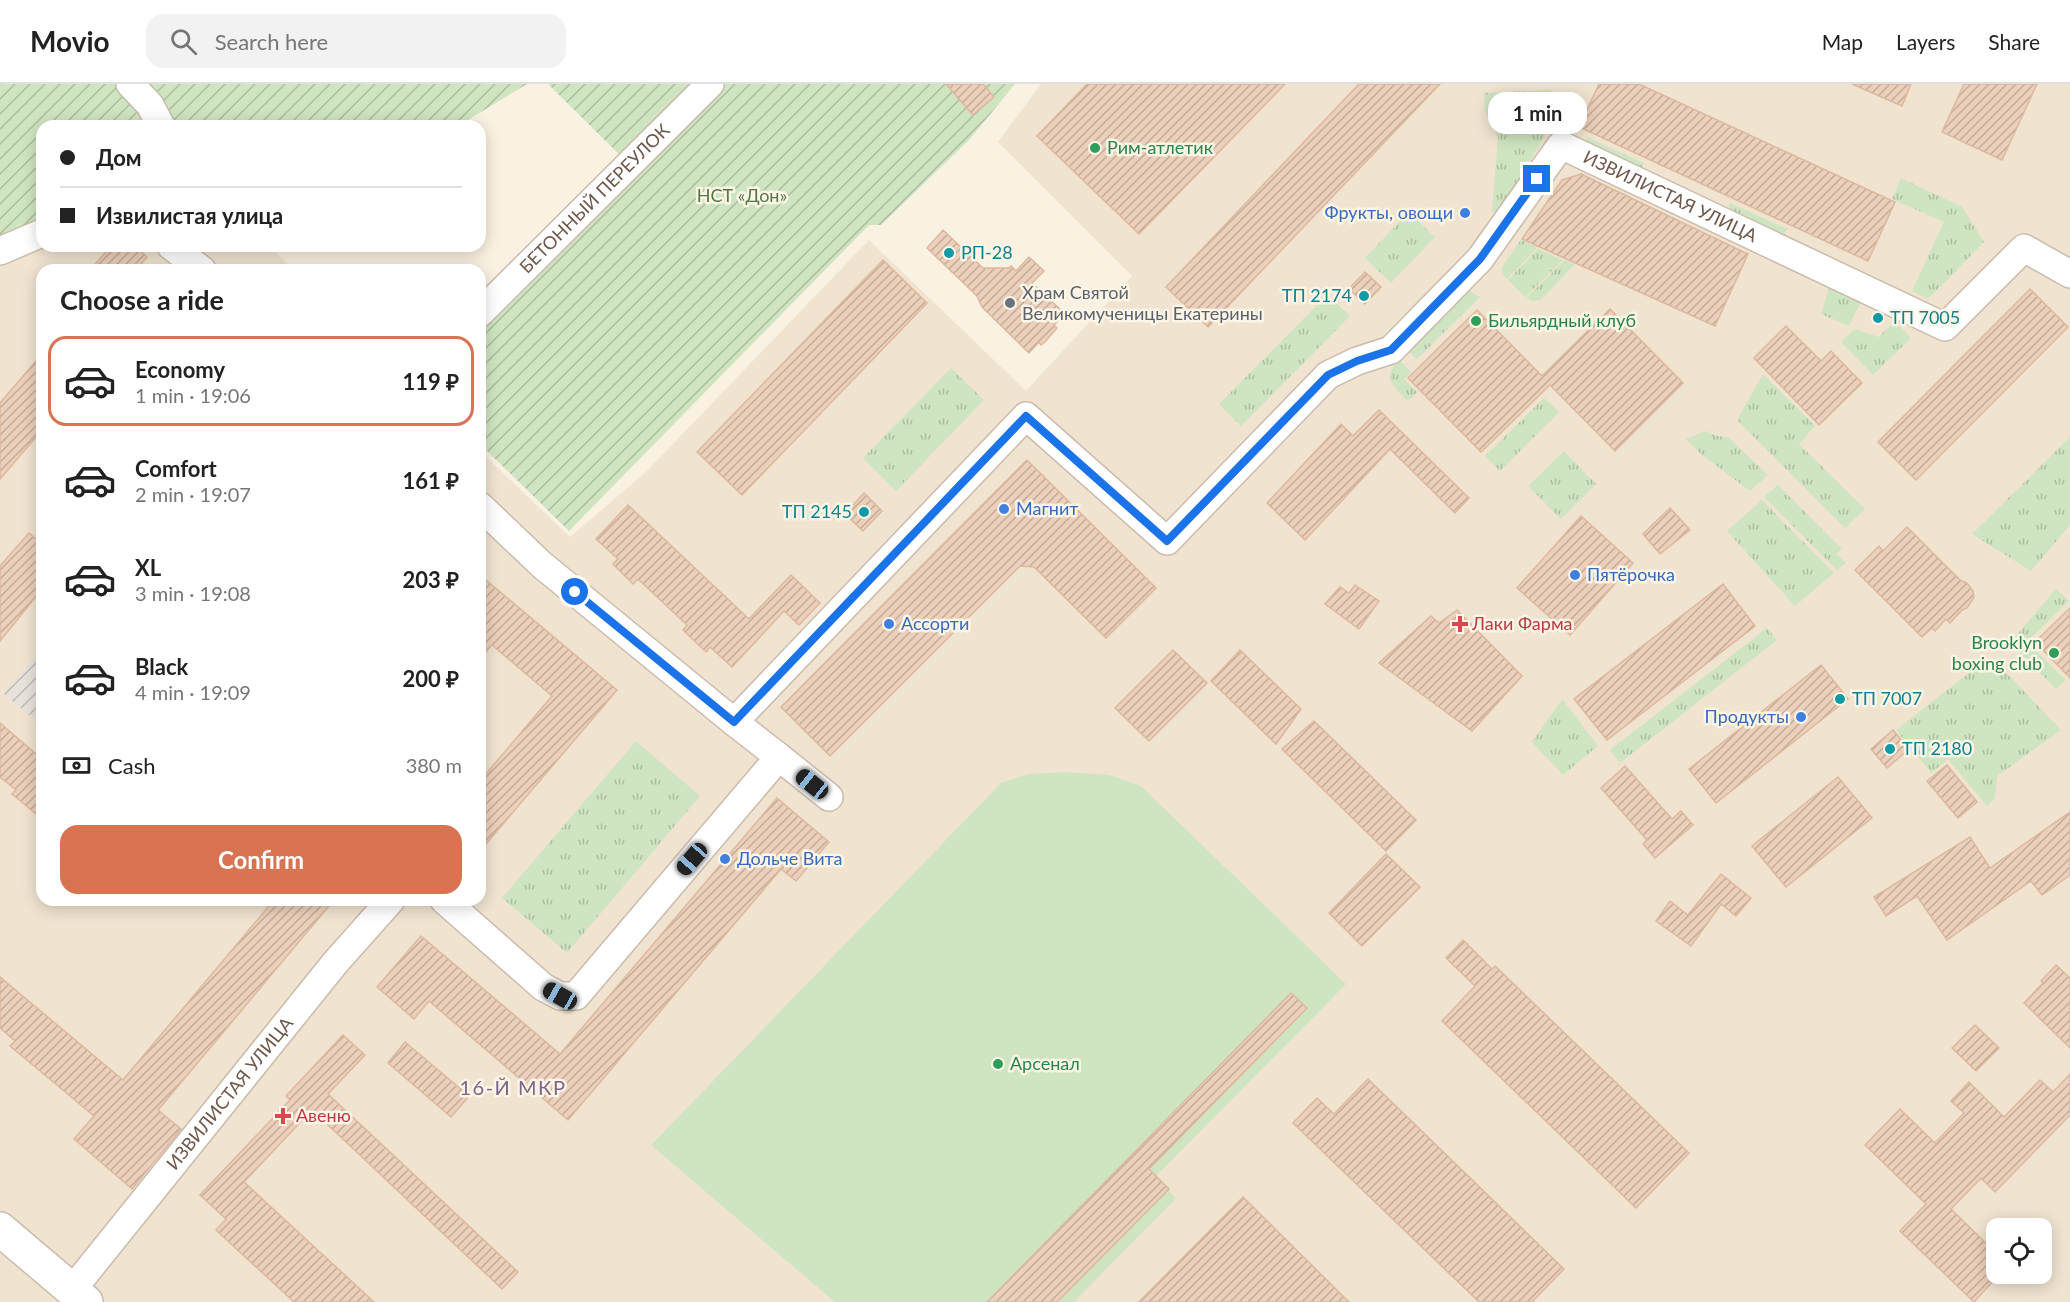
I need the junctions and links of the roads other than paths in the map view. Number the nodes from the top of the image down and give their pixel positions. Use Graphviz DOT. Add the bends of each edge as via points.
graph roads {
  1 [pos="130,84"];
  2 [pos="710,84"];
  3 [pos="158,120"];
  4 [pos="36,236"];
  5 [pos="0,251"];
  6 [pos="179,252"];
  7 [pos="194,264"];
  8 [pos="2070,273"];
  9 [pos="486,307"];
  10 [pos="486,512"];
  11 [pos="734,722"];
  12 [pos="779,757"];
  13 [pos="829,797"];
  14 [pos="386,906"];
  15 [pos="451,906"];
  16 [pos="0,1229"];
  17 [pos="79,1296"];
  1 -- 3 [label="street"];
  2 -- 9 [label="street, БЕТОННЫЙ ПЕРЕУЛОК"];
  4 -- 5 [label="street"];
  6 -- 7 [label="street"];
  8 -- 11 [label="street, ИЗВИЛИСТАЯ УЛИЦА" via="2024,248 1945,327 1561,145 1480,259 1391,350 1328,375 1167,541 1026,416"];
  10 -- 11 [label="street" via="542,565"];
  11 -- 12 [label="street"];
  12 -- 13 [label="street"];
  12 -- 15 [label="street" via="576,996 560,996 543,987"];
  14 -- 17 [label="street, ИЗВИЛИСТАЯ УЛИЦА" via="335,963"];
  16 -- 17 [label="street"];
}
